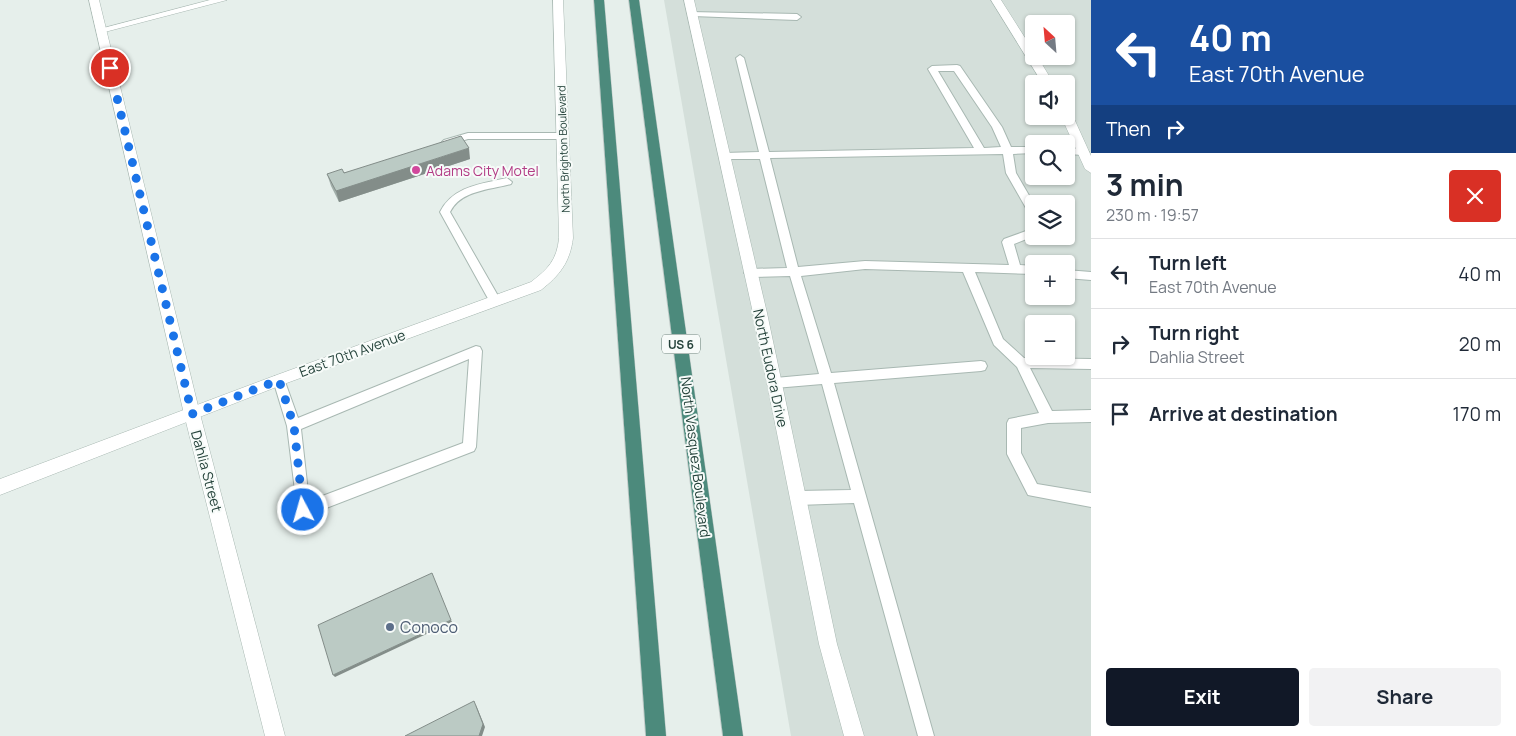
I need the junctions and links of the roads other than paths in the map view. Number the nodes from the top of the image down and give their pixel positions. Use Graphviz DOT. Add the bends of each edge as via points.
graph roads {
  1 [pos="94,0"];
  2 [pos="222,0"];
  3 [pos="558,0"];
  4 [pos="599,0"];
  5 [pos="634,0"];
  6 [pos="996,0"];
  7 [pos="691,7"];
  8 [pos="797,17"];
  9 [pos="101,30"];
  10 [pos="740,58"];
  11 [pos="1043,75"];
  12 [pos="1071,125"];
  13 [pos="563,136"];
  14 [pos="432,147"];
  15 [pos="980,150"];
  16 [pos="1007,150"];
  17 [pos="1025,150"];
  18 [pos="1075,152"];
  19 [pos="1084,152"];
  20 [pos="724,156"];
  21 [pos="764,156"];
  22 [pos="1091,169"];
  23 [pos="507,182"];
  24 [pos="1025,196"];
  25 [pos="1025,235"];
  26 [pos="967,267"];
  27 [pos="1016,268"];
  28 [pos="1025,269"];
  29 [pos="794,272"];
  30 [pos="750,273"];
  31 [pos="1075,275"];
  32 [pos="1091,276"];
  33 [pos="536,286"];
  34 [pos="495,301"];
  35 [pos="1021,363"];
  36 [pos="1091,364"];
  37 [pos="982,366"];
  38 [pos="279,380"];
  39 [pos="827,380"];
  40 [pos="775,383"];
  41 [pos="192,414"];
  42 [pos="1091,416"];
  43 [pos="1048,417"];
  44 [pos="294,426"];
  45 [pos="0,487"];
  46 [pos="858,496"];
  47 [pos="798,498"];
  48 [pos="1091,500"];
  49 [pos="275,736"];
  50 [pos="656,736"];
  51 [pos="733,736"];
  52 [pos="854,736"];
  53 [pos="926,736"];
  1 -- 9 [label="street, Dahlia Street"];
  2 -- 9 [label="street"];
  3 -- 13 [label="street, North Brighton Boulevard"];
  4 -- 50 [label="highway"];
  5 -- 51 [label="highway, North Vasquez Boulevard / US 6"];
  6 -- 11 [label="street"];
  7 -- 8 [label="lane"];
  7 -- 20 [label="street, North Eudora Drive"];
  9 -- 41 [label="street, Dahlia Street"];
  10 -- 21 [label="lane"];
  12 -- 19 [label="street"];
  13 -- 14 [label="lane" via="468,136"];
  13 -- 33 [label="street, North Brighton Boulevard" via="564,255 551,275"];
  15 -- 16 [label="lane"];
  15 -- 16 [label="lane" via="932,69 957,68 997,127"];
  15 -- 21 [label="lane"];
  16 -- 17 [label="lane"];
  16 -- 24 [label="lane" via="1011,172"];
  18 -- 19 [label="lane"];
  19 -- 22 [label="street"];
  20 -- 21 [label="lane"];
  20 -- 30 [label="street, North Eudora Drive"];
  21 -- 29 [label="lane"];
  23 -- 34 [label="lane" via="455,197 444,212"];
  25 -- 27 [label="lane" via="1008,242"];
  26 -- 27 [label="lane"];
  26 -- 29 [label="lane" via="865,265"];
  26 -- 35 [label="lane" via="998,342"];
  27 -- 28 [label="lane"];
  29 -- 30 [label="lane"];
  29 -- 39 [label="lane"];
  30 -- 40 [label="street, North Eudora Drive"];
  31 -- 32 [label="lane"];
  33 -- 34 [label="street, East 70th Avenue"];
  34 -- 38 [label="street, East 70th Avenue"];
  35 -- 36 [label="lane"];
  35 -- 43 [label="lane"];
  37 -- 39 [label="lane"];
  38 -- 41 [label="street, East 70th Avenue"];
  38 -- 44 [label="lane"];
  39 -- 40 [label="lane"];
  39 -- 46 [label="lane"];
  40 -- 47 [label="street, North Eudora Drive"];
  41 -- 45 [label="street, East 70th Avenue"];
  41 -- 49 [label="street, Dahlia Street"];
  42 -- 43 [label="lane"];
  43 -- 48 [label="lane" via="1014,423 1014,454 1033,490"];
  44 -- 44 [label="lane" via="339,407 476,351 469,447 303,510"];
  46 -- 47 [label="lane"];
  46 -- 53 [label="lane"];
  47 -- 52 [label="street, North Eudora Drive" via="828,644"];
}
